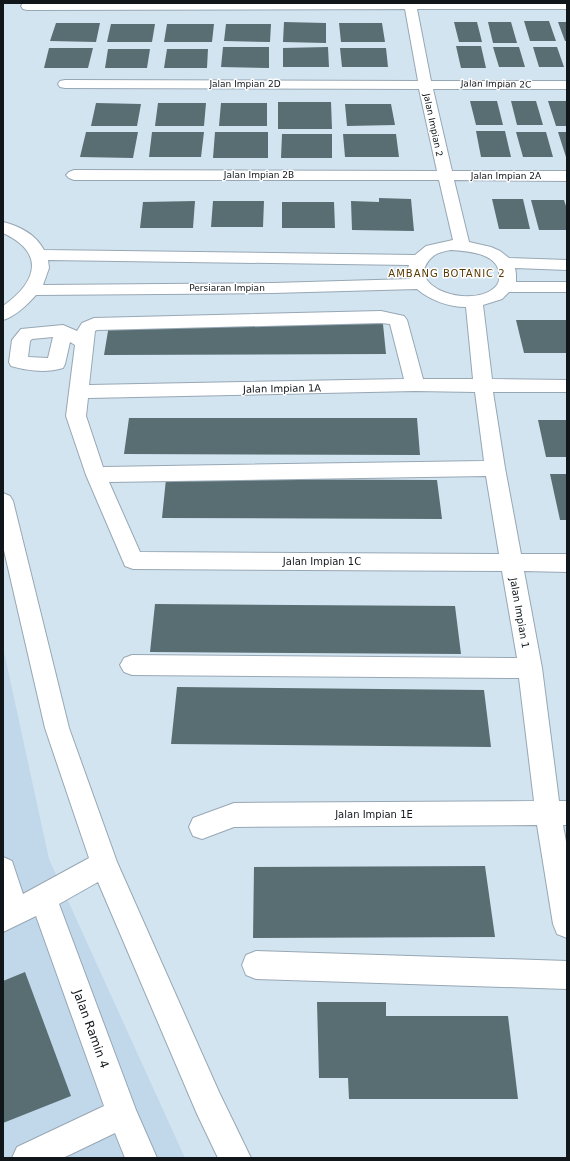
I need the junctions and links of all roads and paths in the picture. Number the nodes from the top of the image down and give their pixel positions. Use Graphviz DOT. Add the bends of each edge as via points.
graph roads {
  1 [pos="410,4"];
  2 [pos="27,6"];
  3 [pos="567,6"];
  4 [pos="65,84"];
  5 [pos="425,84"];
  6 [pos="567,85"];
  7 [pos="74,175"];
  8 [pos="444,176"];
  9 [pos="567,176"];
  10 [pos="3,226"];
  11 [pos="462,245"];
  12 [pos="40,255"];
  13 [pos="205,258"];
  14 [pos="273,259"];
  15 [pos="419,260"];
  16 [pos="504,264"];
  17 [pos="567,266"];
  18 [pos="421,284"];
  19 [pos="567,286"];
  20 [pos="505,287"];
  21 [pos="204,288"];
  22 [pos="273,288"];
  23 [pos="33,290"];
  24 [pos="474,301"];
  25 [pos="3,314"];
  26 [pos="63,331"];
  27 [pos="85,342"];
  28 [pos="415,385"];
  29 [pos="483,385"];
  30 [pos="567,386"];
  31 [pos="80,392"];
  32 [pos="495,468"];
  33 [pos="96,475"];
  34 [pos="3,501"];
  35 [pos="512,562"];
  36 [pos="567,563"];
  37 [pos="132,665"];
  38 [pos="530,668"];
  39 [pos="557,813"];
  40 [pos="202,827"];
  41 [pos="104,864"];
  42 [pos="3,870"];
  43 [pos="43,898"];
  44 [pos="9,916"];
  45 [pos="567,924"];
  46 [pos="256,965"];
  47 [pos="567,975"];
  48 [pos="122,1114"];
  49 [pos="28,1158"];
  50 [pos="141,1158"];
  51 [pos="235,1158"];
  1 -- 2 [label="street"];
  1 -- 3 [label="street"];
  1 -- 5 [label="street, Jalan Impian 2"];
  4 -- 5 [label="street, Jalan Impian 2D"];
  5 -- 6 [label="street, Jalan Impian 2C"];
  5 -- 8 [label="street, Jalan Impian 2"];
  7 -- 8 [label="street, Jalan Impian 2B"];
  8 -- 9 [label="street, Jalan Impian 2A"];
  8 -- 11 [label="street, Jalan Impian 2"];
  10 -- 12 [label="street" via="24,236"];
  11 -- 15 [label="street" via="431,250"];
  11 -- 16 [label="street" via="487,251"];
  12 -- 13 [label="street"];
  12 -- 23 [label="street" via="41,272"];
  13 -- 14 [label="street"];
  13 -- 21 [label="street"];
  14 -- 15 [label="street"];
  14 -- 22 [label="street"];
  15 -- 18 [label="street" via="415,272"];
  16 -- 17 [label="street"];
  16 -- 20 [label="street" via="508,272"];
  18 -- 22 [label="street, Persiaran Impian"];
  18 -- 24 [label="street" via="438,296"];
  19 -- 20 [label="street"];
  20 -- 24 [label="street" via="487,299"];
  21 -- 22 [label="street, Persiaran Impian"];
  21 -- 23 [label="street, Persiaran Impian"];
  23 -- 25 [label="street"];
  24 -- 29 [label="street, Jalan Impian 1"];
  26 -- 27 [label="street"];
  27 -- 28 [label="street" via="88,327 94,324 381,316 398,320"];
  27 -- 31 [label="street"];
  28 -- 29 [label="street, Jalan Impian 1A"];
  28 -- 31 [label="street, Jalan Impian 1A"];
  29 -- 30 [label="street, Jalan Impian 1A"];
  29 -- 32 [label="street, Jalan Impian 1"];
  31 -- 33 [label="street" via="76,416"];
  32 -- 33 [label="street"];
  32 -- 35 [label="street, Jalan Impian 1"];
  33 -- 35 [label="street, Jalan Impian 1C" via="133,560"];
  34 -- 41 [label="street" via="57,728"];
  35 -- 36 [label="street, Jalan Impian 1C"];
  35 -- 38 [label="street, Jalan Impian 1"];
  37 -- 38 [label="street"];
  38 -- 39 [label="street, Jalan Impian 1"];
  39 -- 40 [label="street, Jalan Impian 1E" via="234,815"];
  39 -- 45 [label="street, Jalan Impian 1"];
  41 -- 43 [label="street"];
  41 -- 51 [label="street" via="208,1103"];
  42 -- 44 [label="street"];
  43 -- 44 [label="street"];
  43 -- 48 [label="street, Jalan Ramin 4"];
  46 -- 47 [label="street"];
  48 -- 49 [label="street"];
  48 -- 50 [label="street, Jalan Ramin 4"];
}
